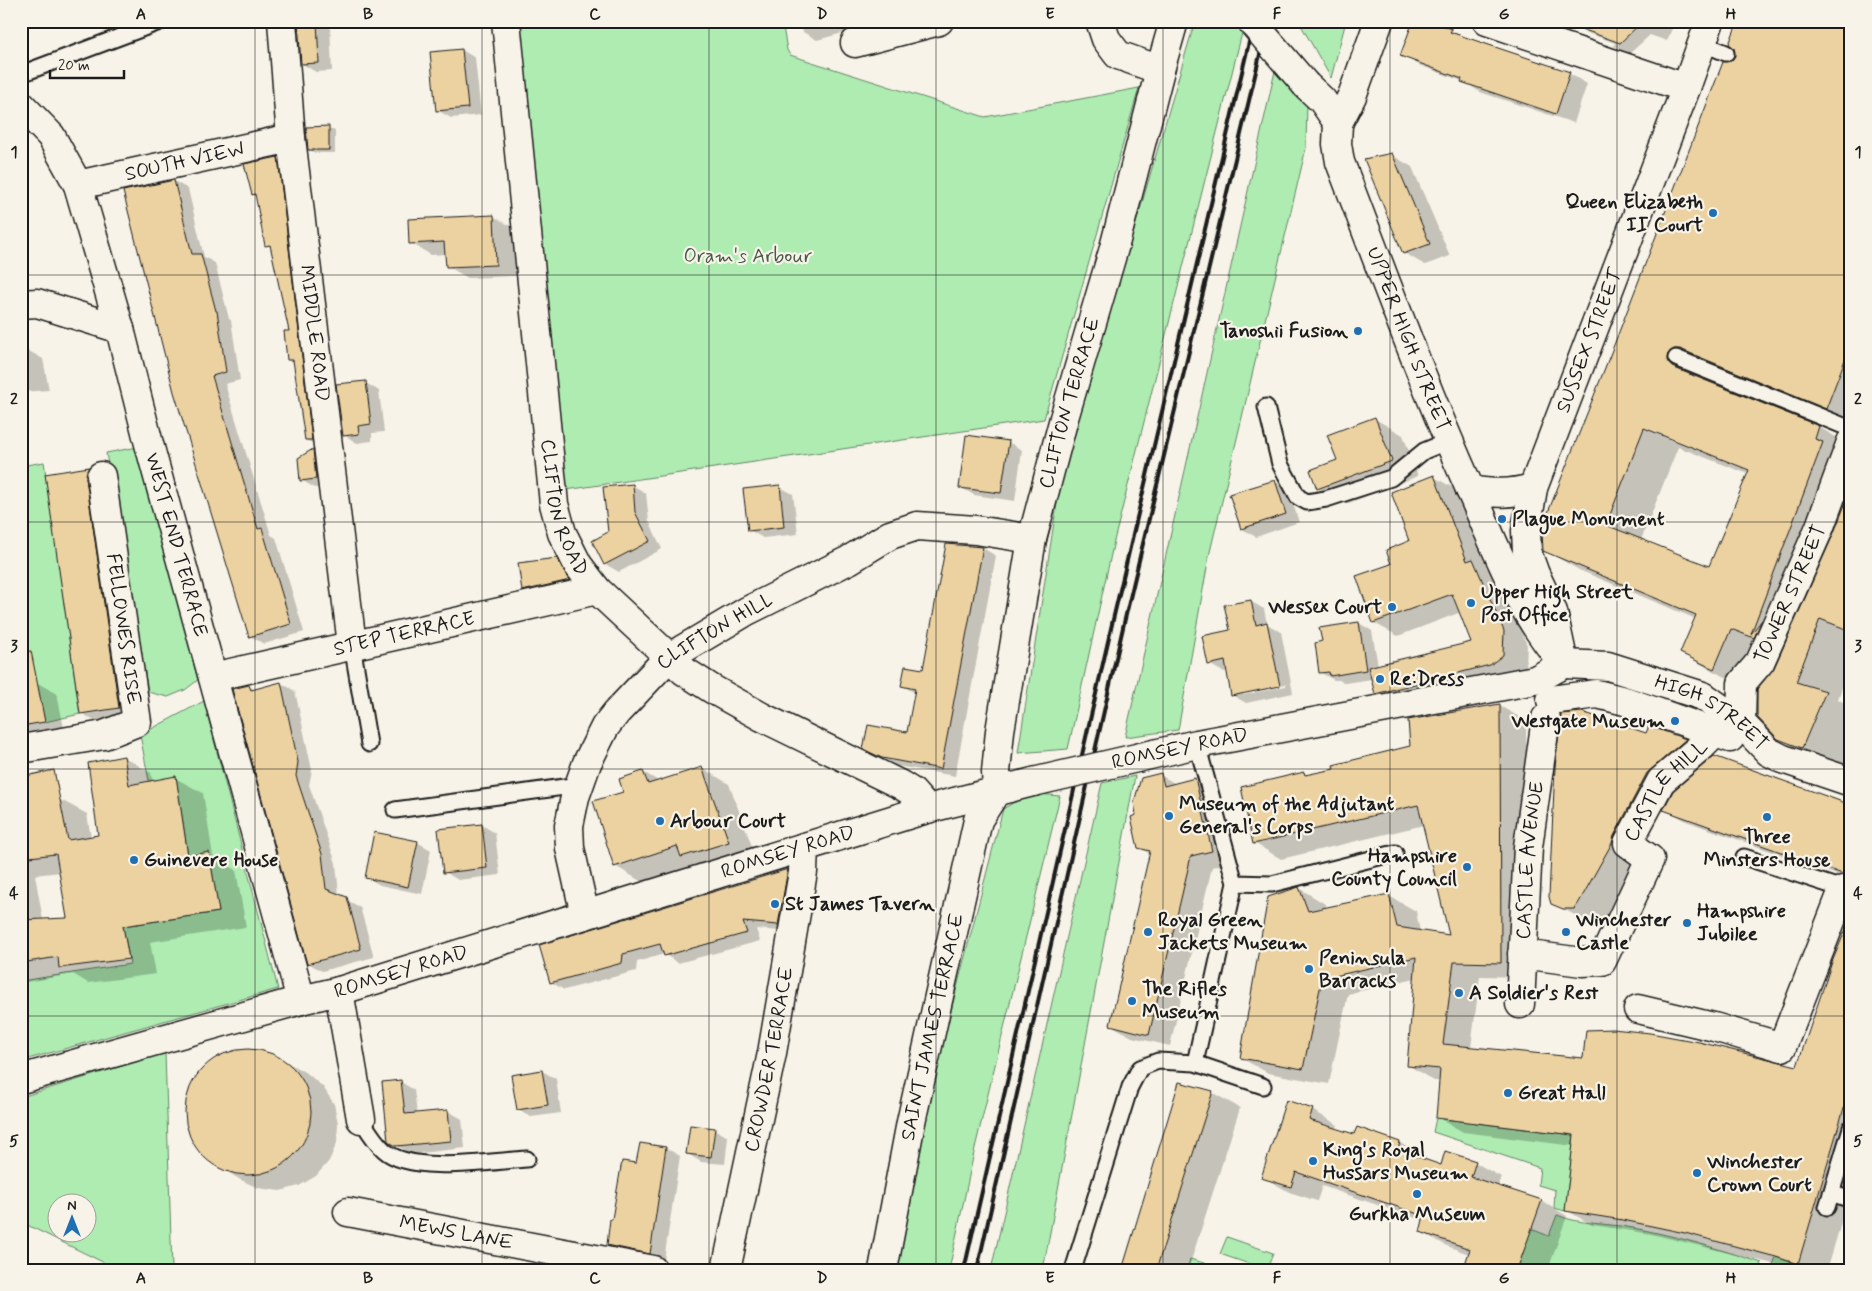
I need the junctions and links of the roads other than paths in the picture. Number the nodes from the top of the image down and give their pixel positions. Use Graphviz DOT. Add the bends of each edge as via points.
graph roads {
  1 [pos="162,21"];
  2 [pos="282,21"];
  3 [pos="506,21"];
  4 [pos="938,21"];
  5 [pos="1100,21"];
  6 [pos="1174,21"];
  7 [pos="1251,21"];
  8 [pos="1379,21"];
  9 [pos="1487,21"];
  10 [pos="1713,39"];
  11 [pos="854,43"];
  12 [pos="1160,70"];
  13 [pos="21,74"];
  14 [pos="1686,88"];
  15 [pos="21,105"];
  16 [pos="1338,123"];
  17 [pos="291,138"];
  18 [pos="78,185"];
  19 [pos="21,304"];
  20 [pos="120,329"];
  21 [pos="1676,358"];
  22 [pos="1266,407"];
  23 [pos="1851,429"];
  24 [pos="1448,441"];
  25 [pos="1851,442"];
  26 [pos="1846,472"];
  27 [pos="101,476"];
  28 [pos="1533,488"];
  29 [pos="1470,490"];
  30 [pos="1032,539"];
  31 [pos="597,590"];
  32 [pos="352,645"];
  33 [pos="668,658"];
  34 [pos="1564,664"];
  35 [pos="213,677"];
  36 [pos="1742,683"];
  37 [pos="1703,696"];
  38 [pos="1741,723"];
  39 [pos="1715,733"];
  40 [pos="369,744"];
  41 [pos="1197,744"];
  42 [pos="21,749"];
  43 [pos="1769,752"];
  44 [pos="1851,782"];
  45 [pos="579,785"];
  46 [pos="998,790"];
  47 [pos="927,809"];
  48 [pos="395,810"];
  49 [pos="804,848"];
  50 [pos="1395,853"];
  51 [pos="1744,857"];
  52 [pos="1235,883"];
  53 [pos="1847,891"];
  54 [pos="585,915"];
  55 [pos="1522,954"];
  56 [pos="339,990"];
  57 [pos="301,1000"];
  58 [pos="1520,1004"];
  59 [pos="1638,1009"];
  60 [pos="1194,1063"];
  61 [pos="21,1080"];
  62 [pos="1262,1086"];
  63 [pos="361,1119"];
  64 [pos="1849,1137"];
  65 [pos="527,1158"];
  66 [pos="1851,1200"];
  67 [pos="348,1212"];
  68 [pos="653,1270"];
  69 [pos="726,1270"];
  70 [pos="883,1270"];
  71 [pos="1073,1270"];
  1 -- 13 [label="lane"];
  2 -- 17 [label="street, MIDDLE ROAD"];
  3 -- 31 [label="street, CLIFTON ROAD" via="554,504 562,533 578,565"];
  4 -- 11 [label="street"];
  5 -- 12 [label="street" via="1106,39 1118,55"];
  6 -- 12 [label="street, CLIFTON TERRACE"];
  7 -- 16 [label="street, bridge" via="1322,100"];
  8 -- 16 [label="street" via="1352,96"];
  9 -- 14 [label="street"];
  10 -- 14 [label="street, SUSSEX STREET"];
  12 -- 30 [label="street, CLIFTON TERRACE"];
  14 -- 28 [label="street, SUSSEX STREET"];
  15 -- 18 [label="street, WEST END TERRACE" via="51,136"];
  16 -- 24 [label="street, UPPER HIGH STREET" via="1340,162"];
  17 -- 18 [label="street, SOUTH VIEW"];
  17 -- 32 [label="street, MIDDLE ROAD"];
  18 -- 20 [label="street, WEST END TERRACE"];
  19 -- 20 [label="street" via="37,303"];
  20 -- 35 [label="street, WEST END TERRACE"];
  21 -- 23 [label="lane"];
  22 -- 24 [label="lane" via="1280,464 1298,497 1307,502 1390,478 1424,450"];
  24 -- 29 [label="street, UPPER HIGH STREET"];
  25 -- 26 [label="street, TOWER STREET"];
  26 -- 36 [label="street, TOWER STREET" via="1760,662"];
  27 -- 42 [label="street, FELLOWES RISE" via="137,722 104,736"];
  28 -- 29 [label="street" via="1510,494"];
  28 -- 34 [label="street, SUSSEX STREET" via="1526,531 1527,552 1553,612"];
  29 -- 34 [label="street, UPPER HIGH STREET" via="1500,562 1531,620"];
  30 -- 33 [label="street, CLIFTON HILL" via="976,530 917,526 890,535 849,560 747,611"];
  30 -- 46 [label="street, CLIFTON TERRACE" via="999,741"];
  31 -- 32 [label="street, STEP TERRACE"];
  31 -- 33 [label="street, CLIFTON ROAD"];
  32 -- 35 [label="street, STEP TERRACE"];
  32 -- 40 [label="lane"];
  33 -- 45 [label="street, CLIFTON HILL" via="616,712 593,749"];
  33 -- 47 [label="street, CLIFTON ROAD" via="762,718 901,785"];
  34 -- 37 [label="street, HIGH STREET" via="1608,666"];
  34 -- 41 [label="street, ROMSEY ROAD" via="1535,680"];
  35 -- 57 [label="street, WEST END TERRACE"];
  36 -- 37 [label="street, TOWER STREET"];
  36 -- 38 [label="street, TOWER STREET"];
  37 -- 38 [label="street, HIGH STREET"];
  38 -- 43 [label="street, HIGH STREET"];
  39 -- 43 [label="street"];
  39 -- 55 [label="street, CASTLE HILL" via="1661,781 1628,842 1650,859 1602,961 1582,962"];
  39 -- 55 [label="street, CASTLE AVENUE" via="1597,694 1548,709 1528,847"];
  41 -- 46 [label="street, ROMSEY ROAD, bridge"];
  41 -- 52 [label="lane"];
  43 -- 44 [label="street, HIGH STREET"];
  45 -- 48 [label="lane"];
  45 -- 54 [label="street, CLIFTON HILL" via="571,810 570,848"];
  46 -- 47 [label="street, ROMSEY ROAD"];
  46 -- 70 [label="street, SAINT JAMES TERRACE" via="978,820 913,1113"];
  47 -- 49 [label="street, ROMSEY ROAD"];
  49 -- 54 [label="street, ROMSEY ROAD"];
  49 -- 69 [label="street, CROWDER TERRACE" via="803,872 772,1054"];
  50 -- 52 [label="lane" via="1272,884"];
  51 -- 53 [label="lane"];
  52 -- 60 [label="lane"];
  53 -- 59 [label="street" via="1782,1047"];
  54 -- 56 [label="street, ROMSEY ROAD"];
  55 -- 58 [label="street, CASTLE AVENUE"];
  56 -- 57 [label="street, ROMSEY ROAD"];
  56 -- 63 [label="street"];
  57 -- 61 [label="street, ROMSEY ROAD"];
  60 -- 62 [label="lane"];
  60 -- 71 [label="lane" via="1158,1061 1140,1068 1130,1087"];
  63 -- 65 [label="lane" via="384,1151 417,1164"];
  64 -- 66 [label="lane" via="1829,1200"];
  67 -- 68 [label="street, MEWS LANE"];
}
